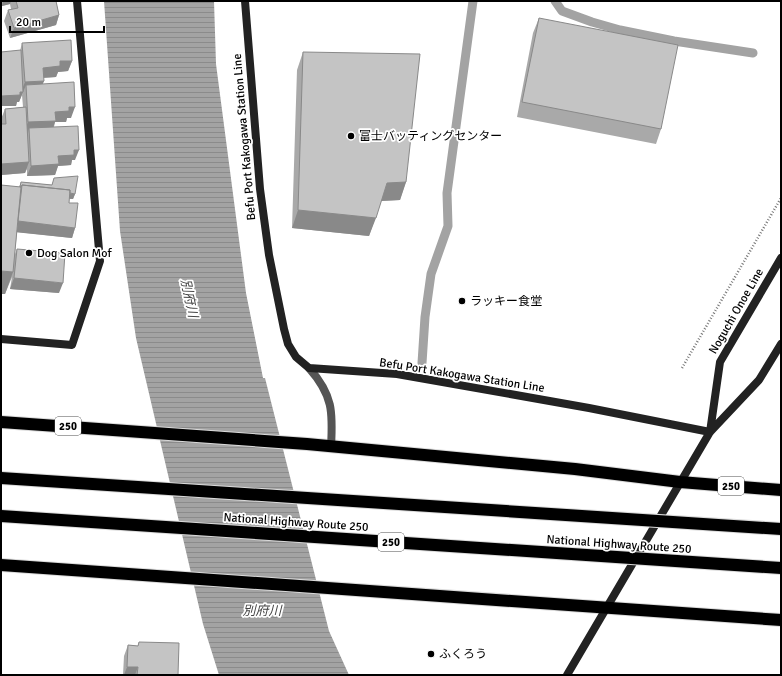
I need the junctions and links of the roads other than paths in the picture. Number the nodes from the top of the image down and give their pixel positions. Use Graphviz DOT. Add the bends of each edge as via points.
graph roads {
  1 [pos="77,1"];
  2 [pos="245,1"];
  3 [pos="781,258"];
  4 [pos="1,338"];
  5 [pos="781,344"];
  6 [pos="309,368"];
  7 [pos="1,422"];
  8 [pos="710,432"];
  9 [pos="331,447"];
  10 [pos="1,478"];
  11 [pos="680,482"];
  12 [pos="781,490"];
  13 [pos="1,516"];
  14 [pos="781,529"];
  15 [pos="1,565"];
  16 [pos="781,568"];
  17 [pos="605,609"];
  18 [pos="781,620"];
  19 [pos="567,675"];
  1 -- 4 [label="main road" via="100,261 72,344"];
  2 -- 6 [label="main road, Befu Port Kakogawa Station Line" via="260,189 269,255 288,344 296,357"];
  3 -- 8 [label="main road, Noguchi Onoe Line" via="720,362"];
  5 -- 8 [label="main road" via="759,380"];
  6 -- 8 [label="main road, Befu Port Kakogawa Station Line" via="397,374"];
  6 -- 9 [label="street" via="321,382 329,398 333,417"];
  7 -- 9 [label="highway, 250"];
  8 -- 11 [label="main road"];
  9 -- 11 [label="highway, 250" via="574,469"];
  10 -- 14 [label="highway, National Highway Route 250, bridge"];
  11 -- 12 [label="highway, 250"];
  11 -- 17 [label="main road"];
  13 -- 16 [label="highway, National Highway Route 250 / 250, bridge"];
  15 -- 17 [label="highway"];
  17 -- 18 [label="highway"];
  17 -- 19 [label="main road"];
}
